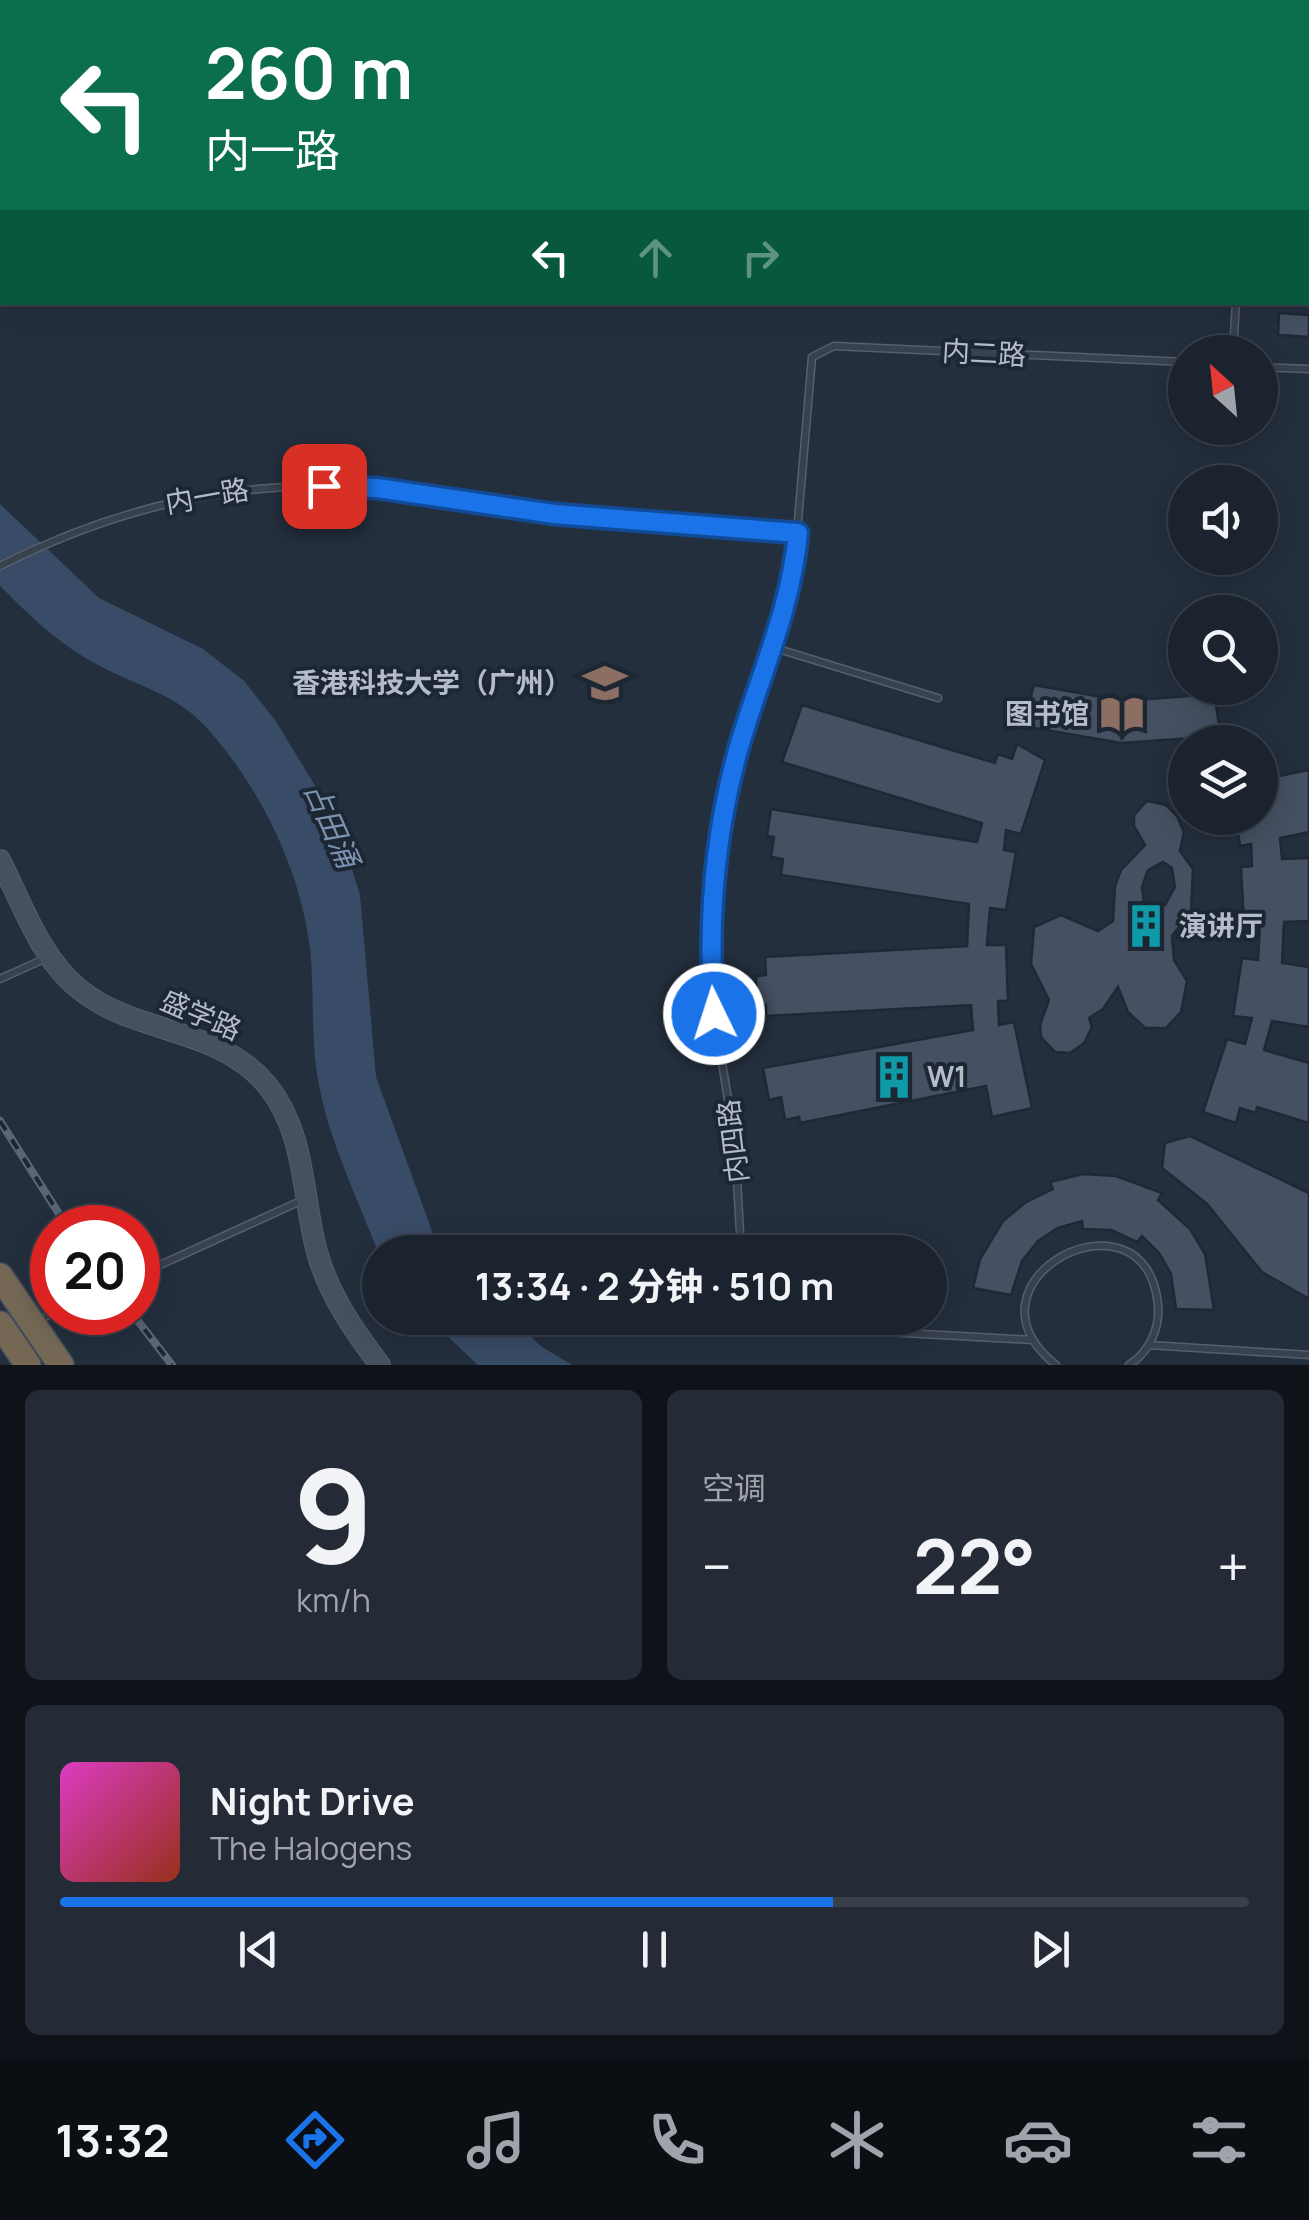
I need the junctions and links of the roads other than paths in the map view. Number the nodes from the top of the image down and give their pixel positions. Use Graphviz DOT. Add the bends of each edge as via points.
graph roads {
  1 [pos="1236,305"];
  2 [pos="1234,335"];
  3 [pos="1168,361"];
  4 [pos="1278,367"];
  5 [pos="1309,370"];
  6 [pos="808,382"];
  7 [pos="798,533"];
  8 [pos="0,566"];
  9 [pos="775,648"];
  10 [pos="938,698"];
  11 [pos="0,860"];
  12 [pos="50,956"];
  13 [pos="0,979"];
  14 [pos="720,1052"];
  15 [pos="697,1056"];
  16 [pos="306,1198"];
  17 [pos="740,1235"];
  18 [pos="160,1265"];
  19 [pos="0,1276"];
  20 [pos="0,1324"];
  21 [pos="947,1334"];
  22 [pos="1034,1340"];
  23 [pos="1149,1346"];
  24 [pos="1309,1355"];
  25 [pos="28,1365"];
  26 [pos="60,1365"];
  27 [pos="380,1365"];
  28 [pos="1056,1365"];
  29 [pos="1129,1365"];
  1 -- 2 [label="lane"];
  3 -- 6 [label="lane, 内二路" via="834,346 812,357"];
  4 -- 5 [label="lane"];
  6 -- 7 [label="lane, 内四路"];
  7 -- 8 [label="lane, 内一路" via="554,514 377,488 262,486 150,506"];
  7 -- 9 [label="lane, 内四路"];
  9 -- 10 [label="lane"];
  9 -- 14 [label="lane, 内四路" via="741,743 716,858 711,975"];
  11 -- 12 [label="street, 盛学路"];
  12 -- 13 [label="lane"];
  12 -- 16 [label="street, 盛学路" via="80,991 112,1010 206,1041 268,1086 298,1148"];
  14 -- 15 [label="lane"];
  14 -- 17 [label="lane, 内四路" via="735,1142"];
  16 -- 18 [label="lane"];
  16 -- 27 [label="street, 盛学路" via="317,1254 337,1302"];
  19 -- 26 [label="highway"];
  20 -- 25 [label="highway"];
  21 -- 22 [label="lane"];
  22 -- 23 [label="lane" via="1027,1305 1040,1271 1069,1250 1105,1246 1149,1276 1159,1311"];
  22 -- 28 [label="lane"];
  23 -- 24 [label="lane"];
  23 -- 29 [label="lane"];
}
